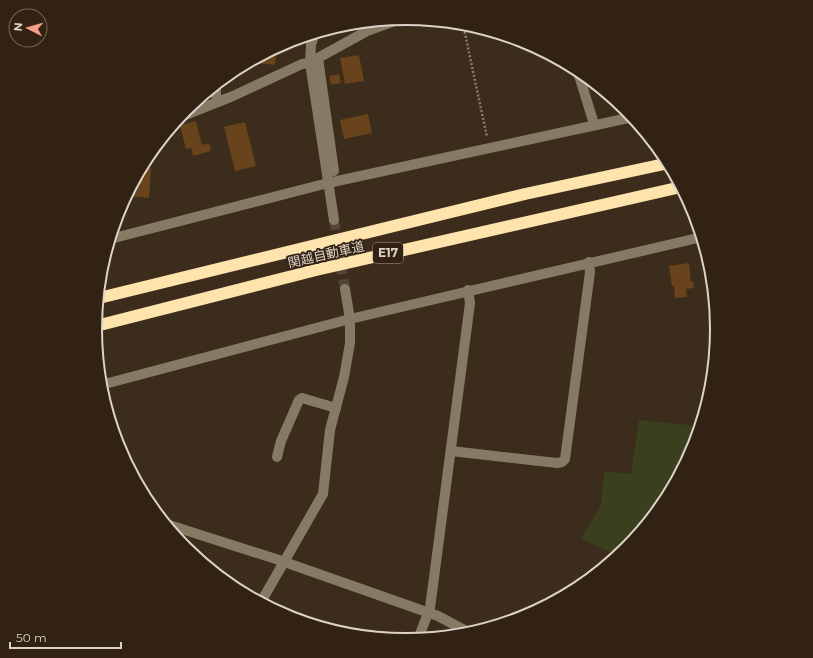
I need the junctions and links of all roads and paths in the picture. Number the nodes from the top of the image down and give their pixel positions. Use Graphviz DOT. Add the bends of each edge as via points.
graph roads {
  1 [pos="377,27"];
  2 [pos="464,31"];
  3 [pos="313,40"];
  4 [pos="310,63"];
  5 [pos="580,80"];
  6 [pos="216,92"];
  7 [pos="219,101"];
  8 [pos="195,111"];
  9 [pos="625,118"];
  10 [pos="594,124"];
  11 [pos="489,148"];
  12 [pos="662,165"];
  13 [pos="334,171"];
  14 [pos="328,183"];
  15 [pos="676,188"];
  16 [pos="334,220"];
  17 [pos="117,237"];
  18 [pos="696,238"];
  19 [pos="589,262"];
  20 [pos="345,289"];
  21 [pos="468,290"];
  22 [pos="104,297"];
  23 [pos="350,319"];
  24 [pos="102,324"];
  25 [pos="107,383"];
  26 [pos="336,408"];
  27 [pos="451,451"];
  28 [pos="277,457"];
  29 [pos="177,527"];
  30 [pos="284,562"];
  31 [pos="264,597"];
  32 [pos="429,614"];
  33 [pos="460,628"];
  34 [pos="421,632"];
  1 -- 13 [label="street" via="318,58"];
  2 -- 11 [label="path"];
  3 -- 4 [label="street"];
  4 -- 7 [label="street" via="302,64"];
  4 -- 14 [label="street"];
  5 -- 10 [label="street"];
  6 -- 7 [label="street"];
  7 -- 8 [label="street"];
  9 -- 10 [label="street"];
  10 -- 11 [label="street"];
  11 -- 14 [label="street"];
  12 -- 22 [label="highway, 関越自動車道 / E17" via="509,198"];
  14 -- 16 [label="street"];
  14 -- 17 [label="street"];
  15 -- 24 [label="highway, 関越自動車道 / E17" via="316,270"];
  18 -- 19 [label="street"];
  19 -- 21 [label="street"];
  19 -- 27 [label="street" via="590,272 565,459 557,464"];
  20 -- 23 [label="street"];
  21 -- 23 [label="street"];
  21 -- 27 [label="street" via="470,303"];
  23 -- 25 [label="street"];
  23 -- 26 [label="street" via="348,355"];
  26 -- 28 [label="street" via="302,398 298,400"];
  26 -- 30 [label="street" via="329,437 323,494"];
  27 -- 32 [label="street"];
  29 -- 30 [label="street"];
  30 -- 31 [label="street"];
  30 -- 32 [label="street"];
  32 -- 33 [label="street"];
  32 -- 34 [label="street"];
}
